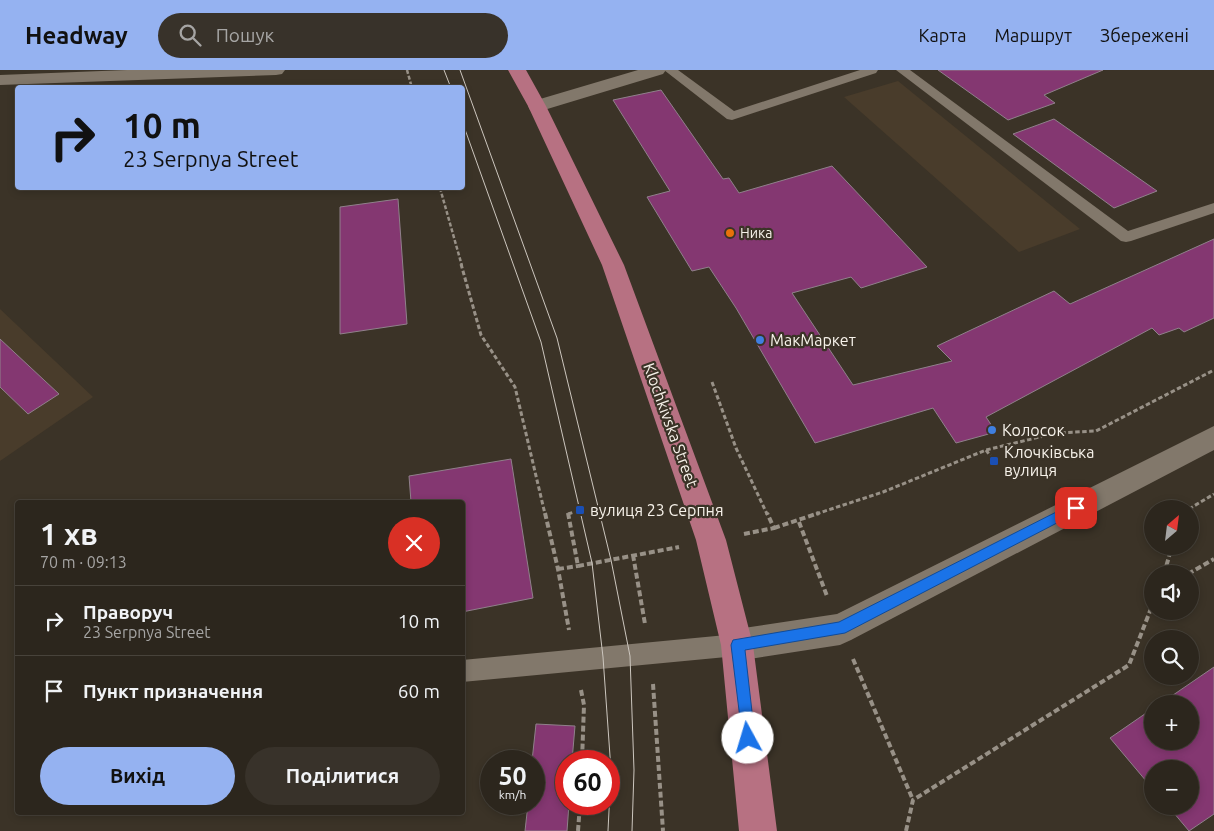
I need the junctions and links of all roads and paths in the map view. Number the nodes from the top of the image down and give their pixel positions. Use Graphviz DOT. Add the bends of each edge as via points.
graph roads {
  1 [pos="276,70"];
  2 [pos="407,70"];
  3 [pos="517,70"];
  4 [pos="658,70"];
  5 [pos="670,70"];
  6 [pos="872,70"];
  7 [pos="902,70"];
  8 [pos="0,80"];
  9 [pos="411,85"];
  10 [pos="537,106"];
  11 [pos="441,190"];
  12 [pos="1214,208"];
  13 [pos="1214,370"];
  14 [pos="1214,437"];
  15 [pos="986,450"];
  16 [pos="994,461"];
  17 [pos="1214,494"];
  18 [pos="1199,503"];
  19 [pos="774,528"];
  20 [pos="633,556"];
  21 [pos="1214,559"];
  22 [pos="578,566"];
  23 [pos="1199,568"];
  24 [pos="558,569"];
  25 [pos="1147,620"];
  26 [pos="738,645"];
  27 [pos="651,654"];
  28 [pos="574,660"];
  29 [pos="465,671"];
  30 [pos="582,750"];
  31 [pos="579,815"];
  32 [pos="578,831"];
  33 [pos="663,831"];
  34 [pos="758,831"];
  35 [pos="906,831"];
  1 -- 8 [label="street"];
  2 -- 9 [label="path"];
  3 -- 10 [label="main road, Klochkivska Street"];
  4 -- 10 [label="street"];
  5 -- 6 [label="lane" via="732,116"];
  7 -- 12 [label="lane" via="1126,237"];
  10 -- 26 [label="main road, Klochkivska Street" via="613,266 706,524"];
  11 -- 24 [label="path" via="481,335 515,387"];
  13 -- 15 [label="path" via="1096,431 1056,433"];
  14 -- 26 [label="street" via="840,629"];
  15 -- 16 [label="path"];
  15 -- 19 [label="path" via="883,492"];
  17 -- 18 [label="path"];
  20 -- 27 [label="path"];
  21 -- 23 [label="path"];
  22 -- 24 [label="path"];
  24 -- 28 [label="path"];
  25 -- 35 [label="path" via="1129,665 913,800"];
  26 -- 27 [label="lane"];
  26 -- 34 [label="main road, Klochkivska Street"];
  27 -- 28 [label="lane"];
  27 -- 33 [label="path"];
  28 -- 29 [label="lane"];
  28 -- 30 [label="path" via="584,704"];
  31 -- 32 [label="path"];
}
